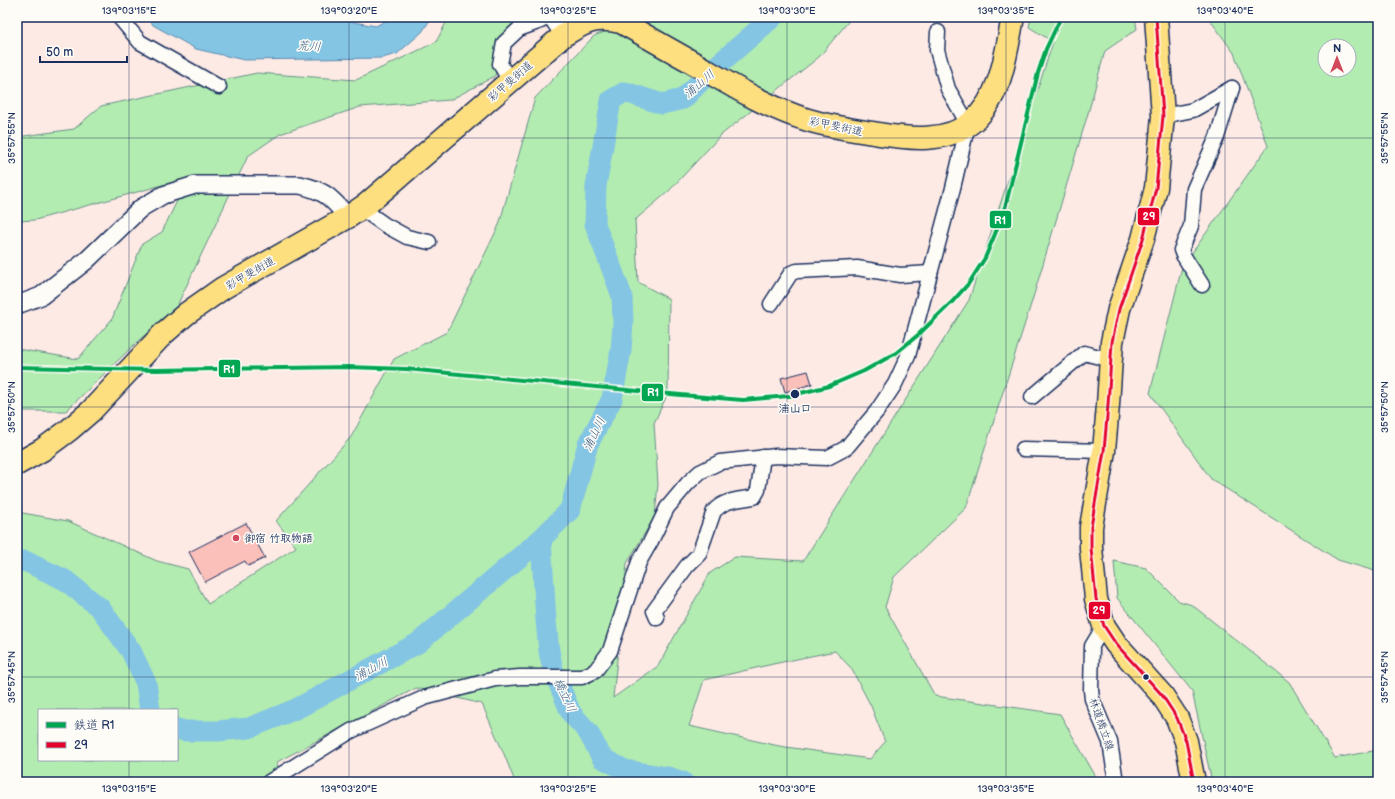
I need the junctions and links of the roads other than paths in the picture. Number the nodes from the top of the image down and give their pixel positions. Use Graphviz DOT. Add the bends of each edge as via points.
graph roads {
  1 [pos="119,17"];
  2 [pos="1013,17"];
  3 [pos="1156,17"];
  4 [pos="546,19"];
  5 [pos="938,32"];
  6 [pos="564,35"];
  7 [pos="510,81"];
  8 [pos="218,87"];
  9 [pos="1163,116"];
  10 [pos="968,124"];
  11 [pos="354,213"];
  12 [pos="429,242"];
  13 [pos="930,273"];
  14 [pos="1202,285"];
  15 [pos="772,304"];
  16 [pos="17,305"];
  17 [pos="1111,360"];
  18 [pos="1032,397"];
  19 [pos="1023,449"];
  20 [pos="1104,451"];
  21 [pos="763,457"];
  22 [pos="17,464"];
  23 [pos="657,618"];
  24 [pos="1104,626"];
  25 [pos="269,782"];
  26 [pos="1116,782"];
  27 [pos="1194,782"];
  1 -- 8 [label="street" via="140,42"];
  2 -- 10 [label="main road, 彩甲斐街道" via="1001,76 984,110"];
  3 -- 9 [label="main road"];
  4 -- 6 [label="street"];
  4 -- 7 [label="street" via="519,29 504,43 500,64"];
  5 -- 10 [label="street" via="937,50 948,89"];
  6 -- 7 [label="main road, 彩甲斐街道"];
  6 -- 10 [label="main road, 彩甲斐街道" via="584,22 610,19 621,22 747,95 808,120 829,125 915,138 939,136 960,130"];
  7 -- 11 [label="main road, 彩甲斐街道"];
  9 -- 14 [label="street" via="1193,110 1232,88 1217,137 1194,189 1191,226 1181,250"];
  9 -- 17 [label="main road" via="1156,188 1143,239 1119,309"];
  10 -- 13 [label="street"];
  11 -- 12 [label="street" via="407,237"];
  11 -- 16 [label="street" via="326,193 300,185 195,185 163,195 141,208 87,260 41,296"];
  11 -- 22 [label="main road, 彩甲斐街道" via="206,299 163,334 91,411 42,450"];
  13 -- 15 [label="street" via="900,275 857,268 797,271 791,273"];
  13 -- 21 [label="street" via="908,356 895,384 877,411 846,448 827,458"];
  17 -- 18 [label="street" via="1084,353"];
  17 -- 20 [label="main road"];
  19 -- 20 [label="street"];
  20 -- 24 [label="main road" via="1091,527 1091,548 1096,599"];
  21 -- 23 [label="street" via="758,490 754,497 729,501 714,511 700,554 659,603 654,611"];
  21 -- 25 [label="street" via="720,462 700,472 667,508 639,562 610,651 595,671 582,677 495,679 424,698 351,731"];
  24 -- 26 [label="street, 林道橋立線" via="1092,646 1091,690 1092,699 1110,742"];
  24 -- 27 [label="main road" via="1116,644 1162,695 1177,718 1186,742"];
}
